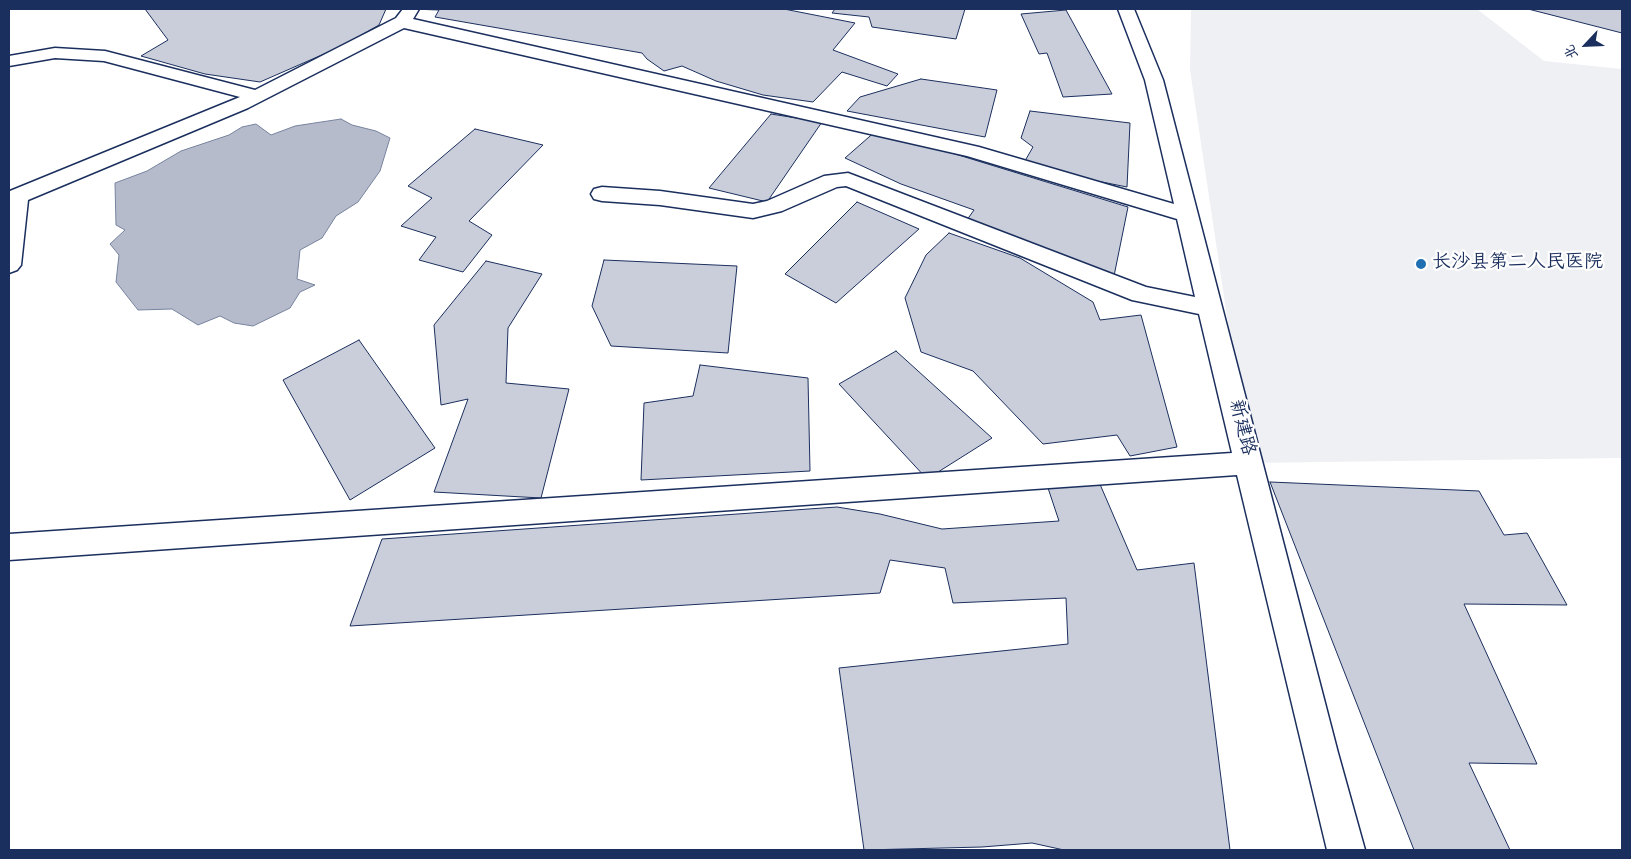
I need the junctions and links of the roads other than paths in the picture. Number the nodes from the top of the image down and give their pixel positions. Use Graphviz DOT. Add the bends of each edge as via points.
graph roads {
  1 [pos="1126,9"];
  2 [pos="407,15"];
  3 [pos="9,60"];
  4 [pos="257,96"];
  5 [pos="602,194"];
  6 [pos="1187,215"];
  7 [pos="9,265"];
  8 [pos="1210,308"];
  9 [pos="1249,463"];
  10 [pos="9,547"];
  11 [pos="1346,850"];
  1 -- 6 [label="street, 新建路" via="1154,80"];
  2 -- 4 [label="street"];
  2 -- 6 [label="street" via="972,151"];
  3 -- 4 [label="street" via="55,53 105,56"];
  4 -- 7 [label="street" via="18,196"];
  5 -- 8 [label="street" via="660,198 753,211 774,206 832,181 848,179 1141,294"];
  6 -- 8 [label="street, 新建路"];
  8 -- 9 [label="street, 新建路"];
  9 -- 10 [label="street"];
  9 -- 11 [label="street, 新建路"];
}
